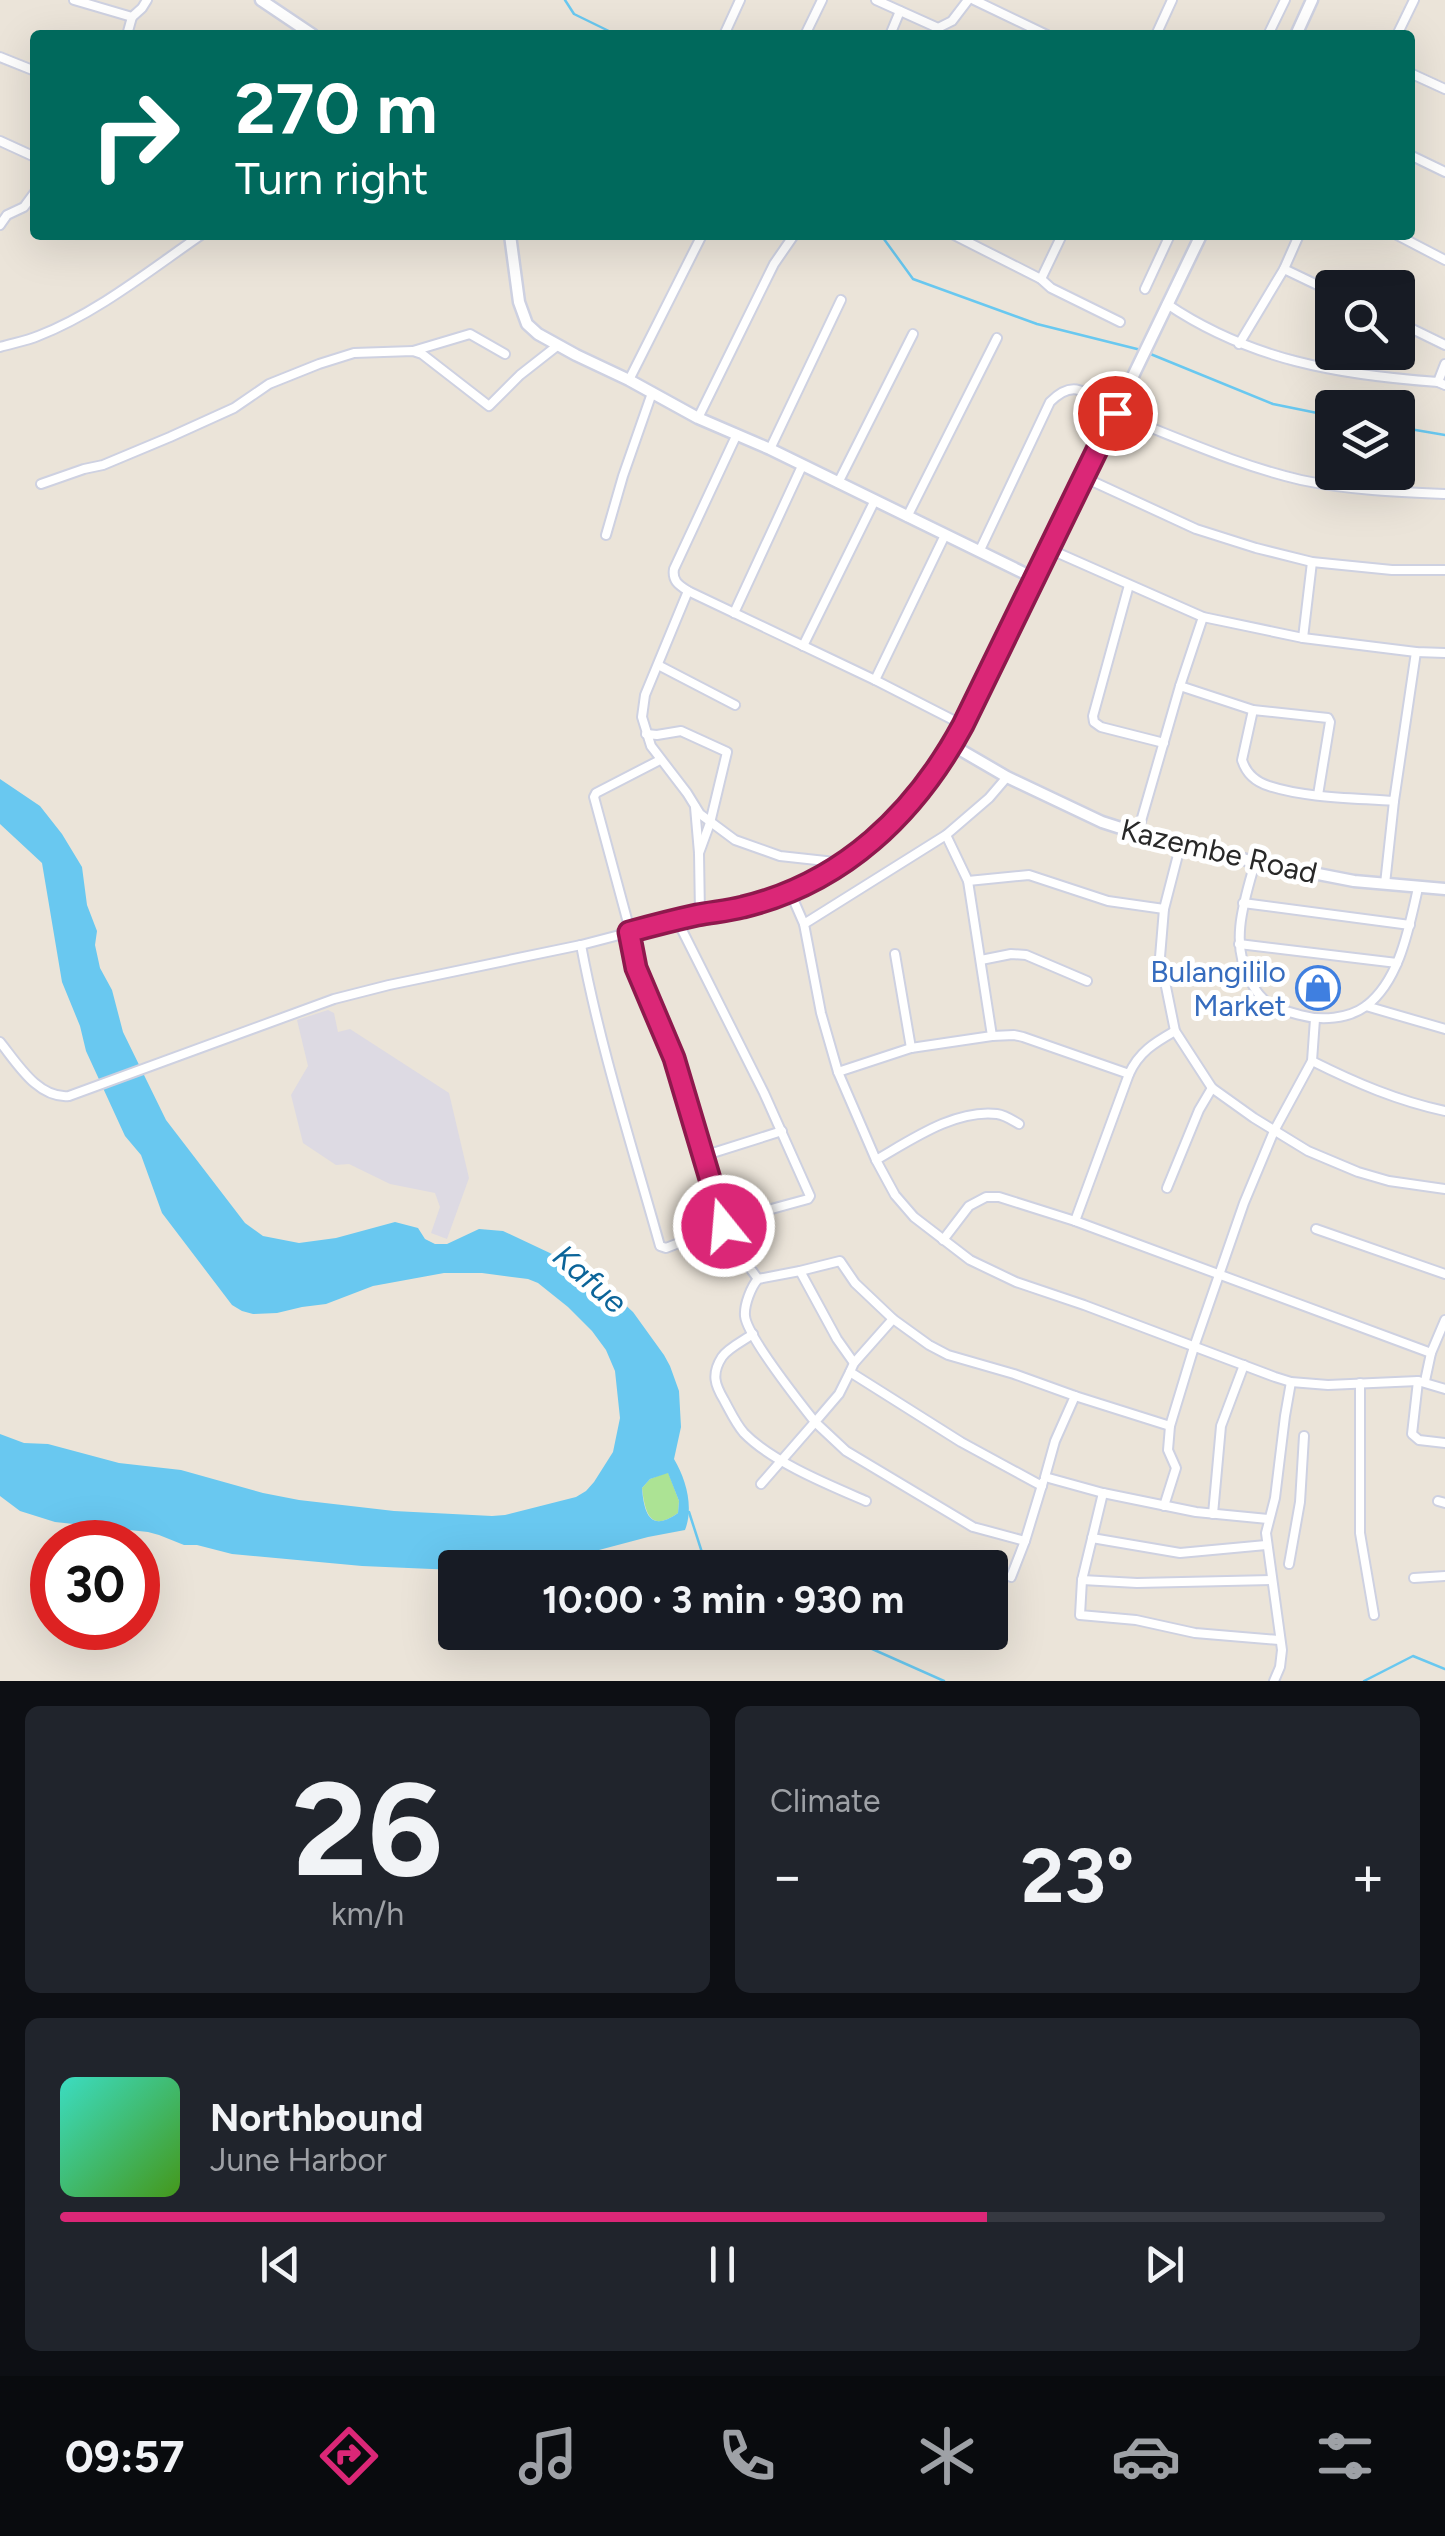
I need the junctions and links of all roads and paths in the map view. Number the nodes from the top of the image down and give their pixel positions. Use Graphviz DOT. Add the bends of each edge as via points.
graph roads {
  1 [pos="74,0"];
  2 [pos="146,0"];
  3 [pos="262,0"];
  4 [pos="740,0"];
  5 [pos="822,0"];
  6 [pos="876,0"];
  7 [pos="971,0"];
  8 [pos="1172,0"];
  9 [pos="1285,0"];
  10 [pos="1414,0"];
  11 [pos="1309,1"];
  12 [pos="900,11"];
  13 [pos="132,18"];
  14 [pos="128,30"];
  15 [pos="306,30"];
  16 [pos="726,30"];
  17 [pos="807,30"];
  18 [pos="892,30"];
  19 [pos="935,30"];
  20 [pos="939,30"];
  21 [pos="1035,30"];
  22 [pos="1158,30"];
  23 [pos="1270,30"];
  24 [pos="1298,30"];
  25 [pos="1399,30"];
  26 [pos="0,57"];
  27 [pos="30,69"];
  28 [pos="1415,74"];
  29 [pos="1445,89"];
  30 [pos="0,140"];
  31 [pos="30,154"];
  32 [pos="1415,157"];
  33 [pos="1445,172"];
  34 [pos="30,199"];
  35 [pos="0,225"];
  36 [pos="194,240"];
  37 [pos="511,240"];
  38 [pos="699,240"];
  39 [pos="791,240"];
  40 [pos="964,240"];
  41 [pos="1060,240"];
  42 [pos="1168,240"];
  43 [pos="1199,240"];
  44 [pos="1298,240"];
  45 [pos="1407,240"];
  46 [pos="1445,260"];
  47 [pos="1284,268"];
  48 [pos="1040,279"];
  49 [pos="1315,284"];
  50 [pos="1146,289"];
  51 [pos="841,300"];
  52 [pos="1167,304"];
  53 [pos="1120,322"];
  54 [pos="1415,330"];
  55 [pos="913,334"];
  56 [pos="997,338"];
  57 [pos="1240,344"];
  58 [pos="1445,345"];
  59 [pos="557,346"];
  60 [pos="0,347"];
  61 [pos="413,351"];
  62 [pos="505,354"];
  63 [pos="1445,364"];
  64 [pos="629,380"];
  65 [pos="1441,384"];
  66 [pos="652,393"];
  67 [pos="1115,413"];
  68 [pos="698,418"];
  69 [pos="736,434"];
  70 [pos="770,449"];
  71 [pos="802,466"];
  72 [pos="1083,476"];
  73 [pos="838,482"];
  74 [pos="41,484"];
  75 [pos="1445,494"];
  76 [pos="874,502"];
  77 [pos="907,517"];
  78 [pos="606,535"];
  79 [pos="945,535"];
  80 [pos="1049,549"];
  81 [pos="980,550"];
  82 [pos="1312,562"];
  83 [pos="1445,570"];
  84 [pos="1034,578"];
  85 [pos="1129,585"];
  86 [pos="688,591"];
  87 [pos="734,612"];
  88 [pos="1204,617"];
  89 [pos="1303,638"];
  90 [pos="804,646"];
  91 [pos="1416,652"];
  92 [pos="1445,653"];
  93 [pos="658,664"];
  94 [pos="875,680"];
  95 [pos="1180,686"];
  96 [pos="734,705"];
  97 [pos="1253,710"];
  98 [pos="963,725"];
  99 [pos="646,734"];
  100 [pos="1164,744"];
  101 [pos="952,745"];
  102 [pos="660,760"];
  103 [pos="1007,777"];
  104 [pos="1318,794"];
  105 [pos="1394,801"];
  106 [pos="695,807"];
  107 [pos="710,823"];
  108 [pos="946,834"];
  109 [pos="1137,834"];
  110 [pos="1180,847"];
  111 [pos="699,852"];
  112 [pos="844,863"];
  113 [pos="1255,863"];
  114 [pos="968,882"];
  115 [pos="1386,884"];
  116 [pos="1418,888"];
  117 [pos="1445,889"];
  118 [pos="790,892"];
  119 [pos="1243,903"];
  120 [pos="1164,909"];
  121 [pos="700,914"];
  122 [pos="677,920"];
  123 [pos="804,924"];
  124 [pos="1410,925"];
  125 [pos="629,932"];
  126 [pos="1239,944"];
  127 [pos="580,945"];
  128 [pos="895,954"];
  129 [pos="981,960"];
  130 [pos="1397,963"];
  131 [pos="1087,981"];
  132 [pos="1366,1006"];
  133 [pos="1314,1019"];
  134 [pos="1445,1029"];
  135 [pos="1176,1031"];
  136 [pos="992,1036"];
  137 [pos="0,1042"];
  138 [pos="911,1048"];
  139 [pos="1312,1061"];
  140 [pos="838,1072"];
  141 [pos="1129,1074"];
  142 [pos="1212,1088"];
  143 [pos="1445,1111"];
  144 [pos="1019,1124"];
  145 [pos="782,1131"];
  146 [pos="1274,1131"];
  147 [pos="704,1156"];
  148 [pos="876,1160"];
  149 [pos="1166,1188"];
  150 [pos="1445,1189"];
  151 [pos="1075,1221"];
  152 [pos="724,1226"];
  153 [pos="1316,1229"];
  154 [pos="943,1240"];
  155 [pos="800,1272"];
  156 [pos="1445,1274"];
  157 [pos="1219,1275"];
  158 [pos="758,1279"];
  159 [pos="893,1319"];
  160 [pos="1445,1320"];
  161 [pos="753,1334"];
  162 [pos="1194,1346"];
  163 [pos="1431,1353"];
  164 [pos="1244,1365"];
  165 [pos="852,1368"];
  166 [pos="1422,1381"];
  167 [pos="1291,1382"];
  168 [pos="1360,1383"];
  169 [pos="1445,1390"];
  170 [pos="1076,1396"];
  171 [pos="815,1422"];
  172 [pos="1170,1426"];
  173 [pos="1304,1436"];
  174 [pos="1445,1443"];
  175 [pos="781,1460"];
  176 [pos="1044,1482"];
  177 [pos="761,1484"];
  178 [pos="1277,1484"];
  179 [pos="1302,1487"];
  180 [pos="1103,1493"];
  181 [pos="866,1501"];
  182 [pos="1164,1506"];
  183 [pos="1214,1514"];
  184 [pos="1268,1519"];
  185 [pos="1092,1538"];
  186 [pos="1025,1541"];
  187 [pos="1266,1546"];
  188 [pos="1289,1564"];
  189 [pos="1445,1576"];
  190 [pos="1010,1577"];
  191 [pos="1414,1578"];
  192 [pos="1082,1580"];
  193 [pos="1272,1580"];
  194 [pos="1374,1615"];
  195 [pos="1279,1640"];
  196 [pos="1274,1681"];
  1 -- 13 [label="street"];
  2 -- 13 [label="street"];
  3 -- 15 [label="main road"];
  4 -- 16 [label="street"];
  5 -- 17 [label="street"];
  6 -- 12 [label="street"];
  7 -- 20 [label="street"];
  7 -- 21 [label="street"];
  8 -- 22 [label="street"];
  9 -- 23 [label="street"];
  10 -- 25 [label="street"];
  11 -- 24 [label="main road"];
  12 -- 18 [label="street"];
  12 -- 19 [label="street"];
  13 -- 14 [label="street"];
  26 -- 27 [label="street"];
  28 -- 29 [label="street"];
  30 -- 31 [label="street"];
  32 -- 33 [label="street"];
  34 -- 35 [label="street"];
  36 -- 60 [label="street" via="65,323"];
  37 -- 59 [label="main road" via="523,316"];
  38 -- 64 [label="street"];
  39 -- 68 [label="street"];
  40 -- 48 [label="street"];
  41 -- 48 [label="street"];
  42 -- 50 [label="street"];
  43 -- 52 [label="main road"];
  44 -- 47 [label="street"];
  45 -- 46 [label="street"];
  47 -- 49 [label="street"];
  47 -- 57 [label="street"];
  48 -- 53 [label="street"];
  51 -- 70 [label="street"];
  52 -- 57 [label="street"];
  52 -- 67 [label="main road"];
  54 -- 58 [label="street"];
  55 -- 73 [label="street"];
  56 -- 77 [label="street"];
  57 -- 65 [label="street" via="1347,374"];
  59 -- 61 [label="street" via="489,406"];
  59 -- 64 [label="main road"];
  61 -- 62 [label="street" via="470,334"];
  61 -- 74 [label="street" via="354,353 318,364 170,438"];
  63 -- 65 [label="street"];
  64 -- 66 [label="main road"];
  66 -- 68 [label="main road"];
  66 -- 78 [label="street"];
  67 -- 72 [label="main road"];
  67 -- 75 [label="street" via="1296,479"];
  67 -- 81 [label="street" via="1070,388 1050,402"];
  68 -- 69 [label="main road"];
  69 -- 70 [label="main road"];
  69 -- 86 [label="street" via="674,569 676,582"];
  70 -- 71 [label="main road"];
  71 -- 73 [label="main road"];
  71 -- 87 [label="street"];
  72 -- 80 [label="main road"];
  72 -- 82 [label="street" via="1196,529"];
  73 -- 76 [label="main road"];
  76 -- 77 [label="main road"];
  76 -- 90 [label="street"];
  77 -- 79 [label="main road"];
  79 -- 81 [label="main road"];
  79 -- 94 [label="street"];
  80 -- 84 [label="main road"];
  80 -- 85 [label="street"];
  81 -- 84 [label="main road"];
  82 -- 83 [label="street"];
  82 -- 89 [label="street"];
  84 -- 98 [label="main road"];
  85 -- 88 [label="street"];
  85 -- 100 [label="street" via="1094,722"];
  86 -- 87 [label="street"];
  86 -- 93 [label="street"];
  87 -- 90 [label="street"];
  88 -- 89 [label="street"];
  88 -- 95 [label="street"];
  89 -- 91 [label="street"];
  90 -- 94 [label="street"];
  91 -- 92 [label="street"];
  91 -- 105 [label="street"];
  93 -- 96 [label="street"];
  93 -- 99 [label="street" via="642,710"];
  94 -- 98 [label="street"];
  95 -- 97 [label="street"];
  95 -- 100 [label="street"];
  97 -- 104 [label="street" via="1242,760 1247,772 1270,786"];
  97 -- 104 [label="street" via="1328,718"];
  98 -- 101 [label="main road"];
  99 -- 102 [label="street"];
  99 -- 107 [label="street" via="681,730 727,752"];
  100 -- 109 [label="street"];
  101 -- 103 [label="main road, Kazembe Road"];
  101 -- 112 [label="street" via="911,803"];
  102 -- 106 [label="street"];
  102 -- 125 [label="street" via="594,794"];
  103 -- 108 [label="street"];
  103 -- 109 [label="main road, Kazembe Road"];
  104 -- 105 [label="street"];
  105 -- 115 [label="street"];
  106 -- 107 [label="street"];
  106 -- 111 [label="street"];
  107 -- 111 [label="street"];
  107 -- 112 [label="street" via="766,852"];
  108 -- 114 [label="street"];
  108 -- 123 [label="street"];
  109 -- 110 [label="main road, Kazembe Road"];
  110 -- 113 [label="main road, Kazembe Road"];
  110 -- 120 [label="street"];
  111 -- 121 [label="street"];
  112 -- 118 [label="street"];
  113 -- 115 [label="main road, Kazembe Road"];
  113 -- 119 [label="street"];
  114 -- 120 [label="street" via="1029,876 1108,901"];
  114 -- 129 [label="street"];
  115 -- 116 [label="main road, Kazembe Road"];
  116 -- 117 [label="main road, Kazembe Road"];
  116 -- 124 [label="street"];
  118 -- 121 [label="street"];
  118 -- 123 [label="street"];
  119 -- 124 [label="street"];
  119 -- 126 [label="street"];
  120 -- 135 [label="street" via="1160,957"];
  121 -- 122 [label="street"];
  122 -- 125 [label="street"];
  122 -- 145 [label="street"];
  123 -- 140 [label="street"];
  124 -- 130 [label="street"];
  125 -- 127 [label="street"];
  125 -- 147 [label="street"];
  126 -- 130 [label="street"];
  126 -- 133 [label="street" via="1259,996"];
  127 -- 137 [label="street" via="334,999 69,1096 42,1088"];
  127 -- 152 [label="street" via="660,1246"];
  128 -- 138 [label="street"];
  129 -- 131 [label="street" via="1026,955"];
  129 -- 136 [label="street"];
  130 -- 132 [label="street"];
  132 -- 133 [label="street"];
  132 -- 134 [label="street"];
  133 -- 139 [label="street"];
  135 -- 141 [label="street" via="1145,1050"];
  135 -- 142 [label="street"];
  136 -- 138 [label="street"];
  136 -- 141 [label="street" via="1014,1034"];
  138 -- 140 [label="street"];
  139 -- 143 [label="street" via="1385,1095"];
  139 -- 146 [label="street"];
  140 -- 148 [label="street"];
  141 -- 151 [label="street"];
  142 -- 146 [label="street"];
  142 -- 149 [label="street"];
  144 -- 148 [label="street" via="1002,1115 963,1118"];
  145 -- 147 [label="street"];
  145 -- 152 [label="street" via="808,1199"];
  146 -- 150 [label="street" via="1358,1172"];
  146 -- 157 [label="street"];
  147 -- 152 [label="street"];
  148 -- 154 [label="street" via="895,1195"];
  151 -- 154 [label="street" via="986,1197 968,1206"];
  151 -- 157 [label="street"];
  152 -- 158 [label="street"];
  153 -- 156 [label="street"];
  154 -- 162 [label="street" via="1016,1282"];
  155 -- 158 [label="street"];
  155 -- 159 [label="street" via="840,1261"];
  155 -- 165 [label="street"];
  157 -- 162 [label="street"];
  157 -- 163 [label="street"];
  158 -- 161 [label="street" via="745,1312"];
  159 -- 165 [label="street"];
  159 -- 170 [label="street" via="948,1355"];
  160 -- 163 [label="street"];
  161 -- 171 [label="street"];
  161 -- 175 [label="street" via="726,1353 714,1381 745,1434"];
  162 -- 164 [label="street"];
  162 -- 172 [label="street"];
  163 -- 166 [label="street"];
  164 -- 167 [label="street"];
  164 -- 183 [label="street" via="1221,1426"];
  165 -- 171 [label="street"];
  165 -- 176 [label="street" via="961,1442"];
  166 -- 168 [label="street"];
  166 -- 169 [label="street"];
  166 -- 174 [label="street" via="1412,1434"];
  167 -- 168 [label="street"];
  167 -- 178 [label="street"];
  168 -- 194 [label="street" via="1360,1533"];
  170 -- 172 [label="street"];
  170 -- 176 [label="street"];
  171 -- 175 [label="street"];
  171 -- 186 [label="street" via="846,1451 973,1527"];
  172 -- 182 [label="street" via="1168,1450 1176,1468"];
  173 -- 179 [label="street"];
  175 -- 177 [label="street"];
  175 -- 181 [label="street"];
  176 -- 180 [label="street"];
  176 -- 186 [label="street"];
  178 -- 179 [label="street"];
  178 -- 184 [label="street"];
  179 -- 188 [label="street"];
  180 -- 182 [label="street"];
  180 -- 185 [label="street"];
  182 -- 183 [label="street"];
  183 -- 184 [label="street"];
  184 -- 187 [label="street"];
  185 -- 187 [label="street" via="1180,1553"];
  185 -- 192 [label="street"];
  186 -- 190 [label="street"];
  187 -- 193 [label="street"];
  189 -- 191 [label="street"];
  192 -- 193 [label="street"];
  192 -- 195 [label="street" via="1082,1616"];
  193 -- 195 [label="street"];
  195 -- 196 [label="street" via="1282,1658"];
}
